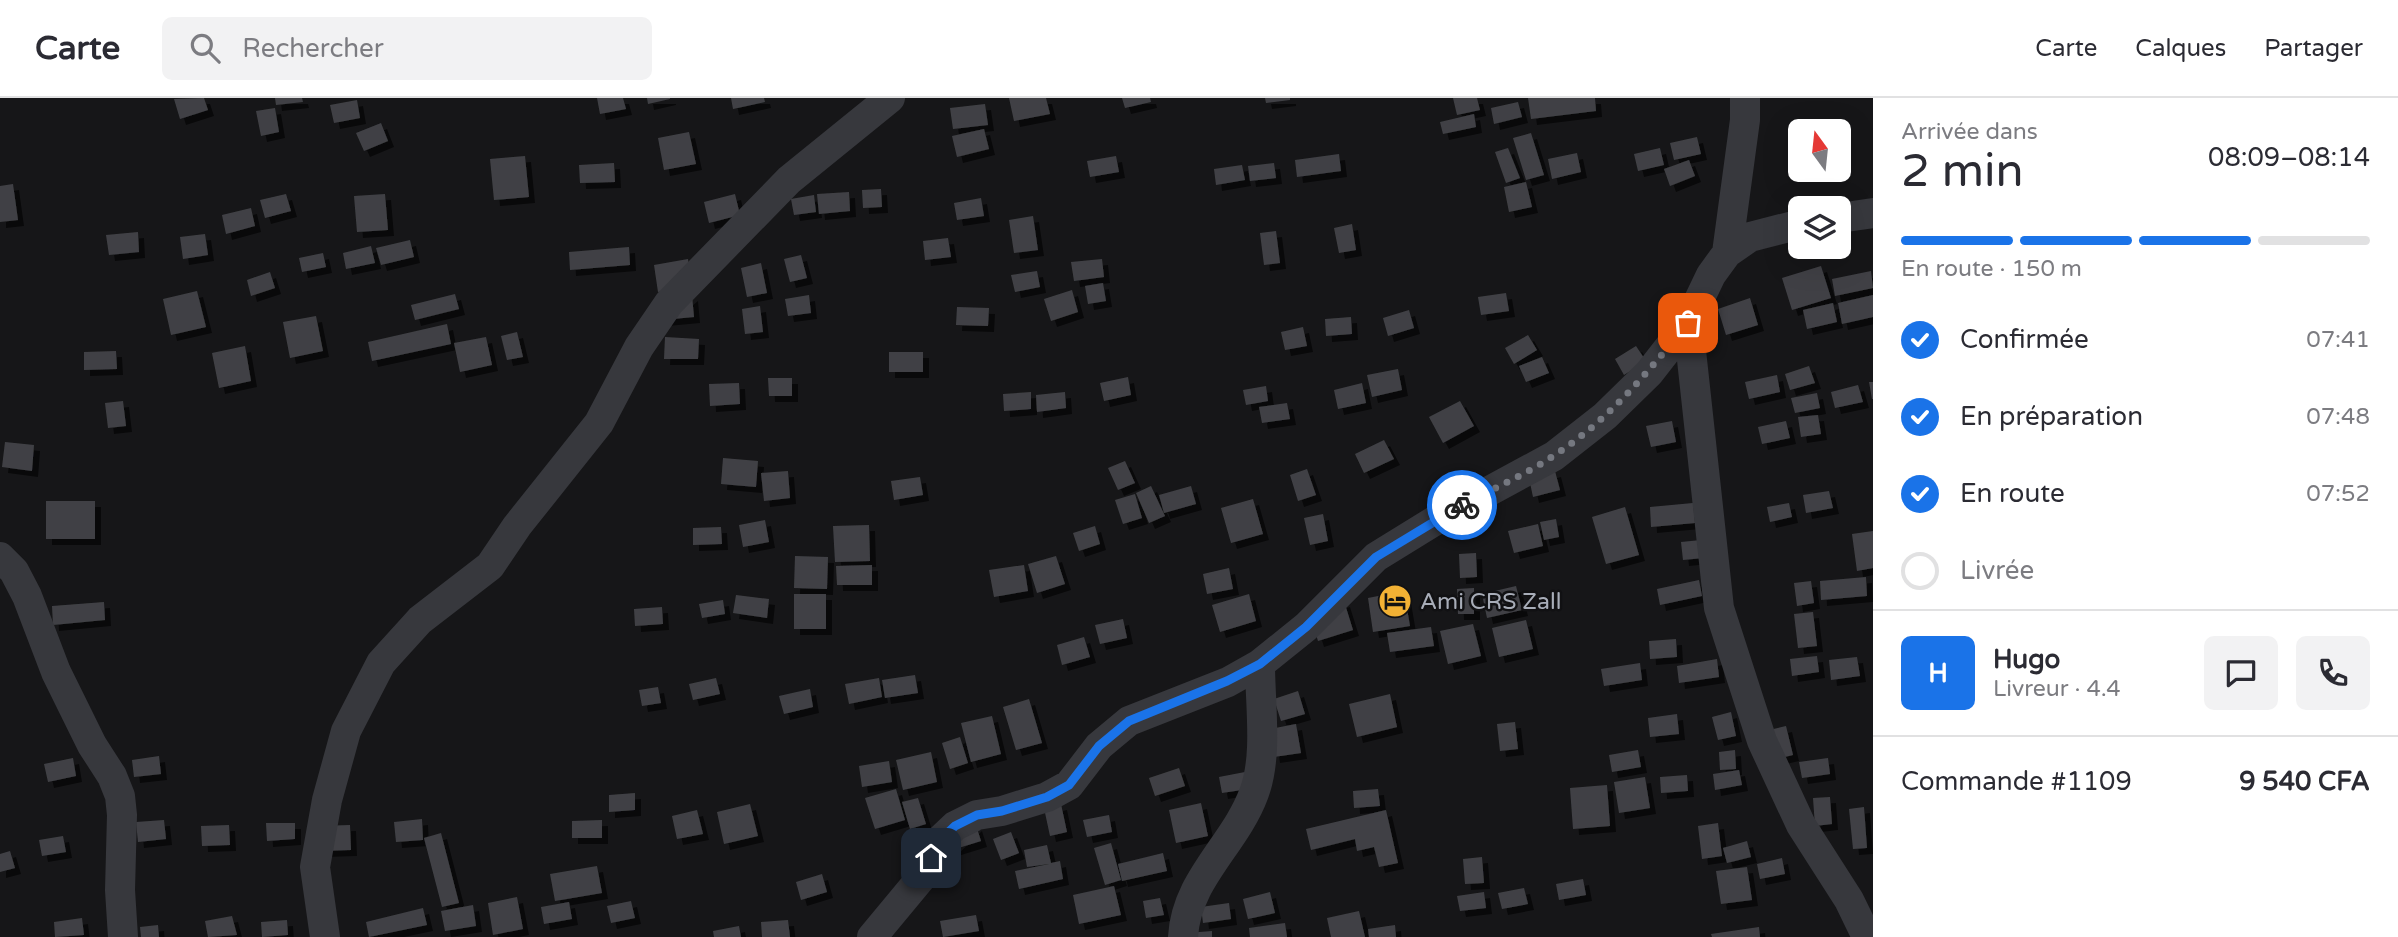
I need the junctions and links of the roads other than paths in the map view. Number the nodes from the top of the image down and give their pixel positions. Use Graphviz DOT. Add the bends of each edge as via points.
graph roads {
  1 [pos="890,98"];
  2 [pos="1745,98"];
  3 [pos="1873,213"];
  4 [pos="1851,216"];
  5 [pos="1788,227"];
  6 [pos="1727,253"];
  7 [pos="1688,323"];
  8 [pos="0,557"];
  9 [pos="1260,664"];
  10 [pos="123,937"];
  11 [pos="325,937"];
  12 [pos="872,937"];
  13 [pos="1183,937"];
  14 [pos="1867,937"];
  1 -- 11 [label="street" via="789,180 669,303 639,347 599,423 489,566 420,620 381,663 346,731 327,800 315,867"];
  2 -- 6 [label="street"];
  3 -- 4 [label="street"];
  5 -- 6 [label="street" via="1750,237"];
  6 -- 7 [label="street"];
  7 -- 9 [label="street" via="1649,373 1605,416 1554,456 1376,557 1306,627"];
  7 -- 14 [label="street" via="1719,608 1762,741 1801,825"];
  8 -- 10 [label="street" via="14,571 56,672 120,796"];
  9 -- 12 [label="street" via="1129,721 1099,746 1069,785 1047,797 977,815 955,826 937,843 926,872"];
  9 -- 13 [label="street" via="1262,765 1255,792 1243,820 1198,884 1185,914"];
}
